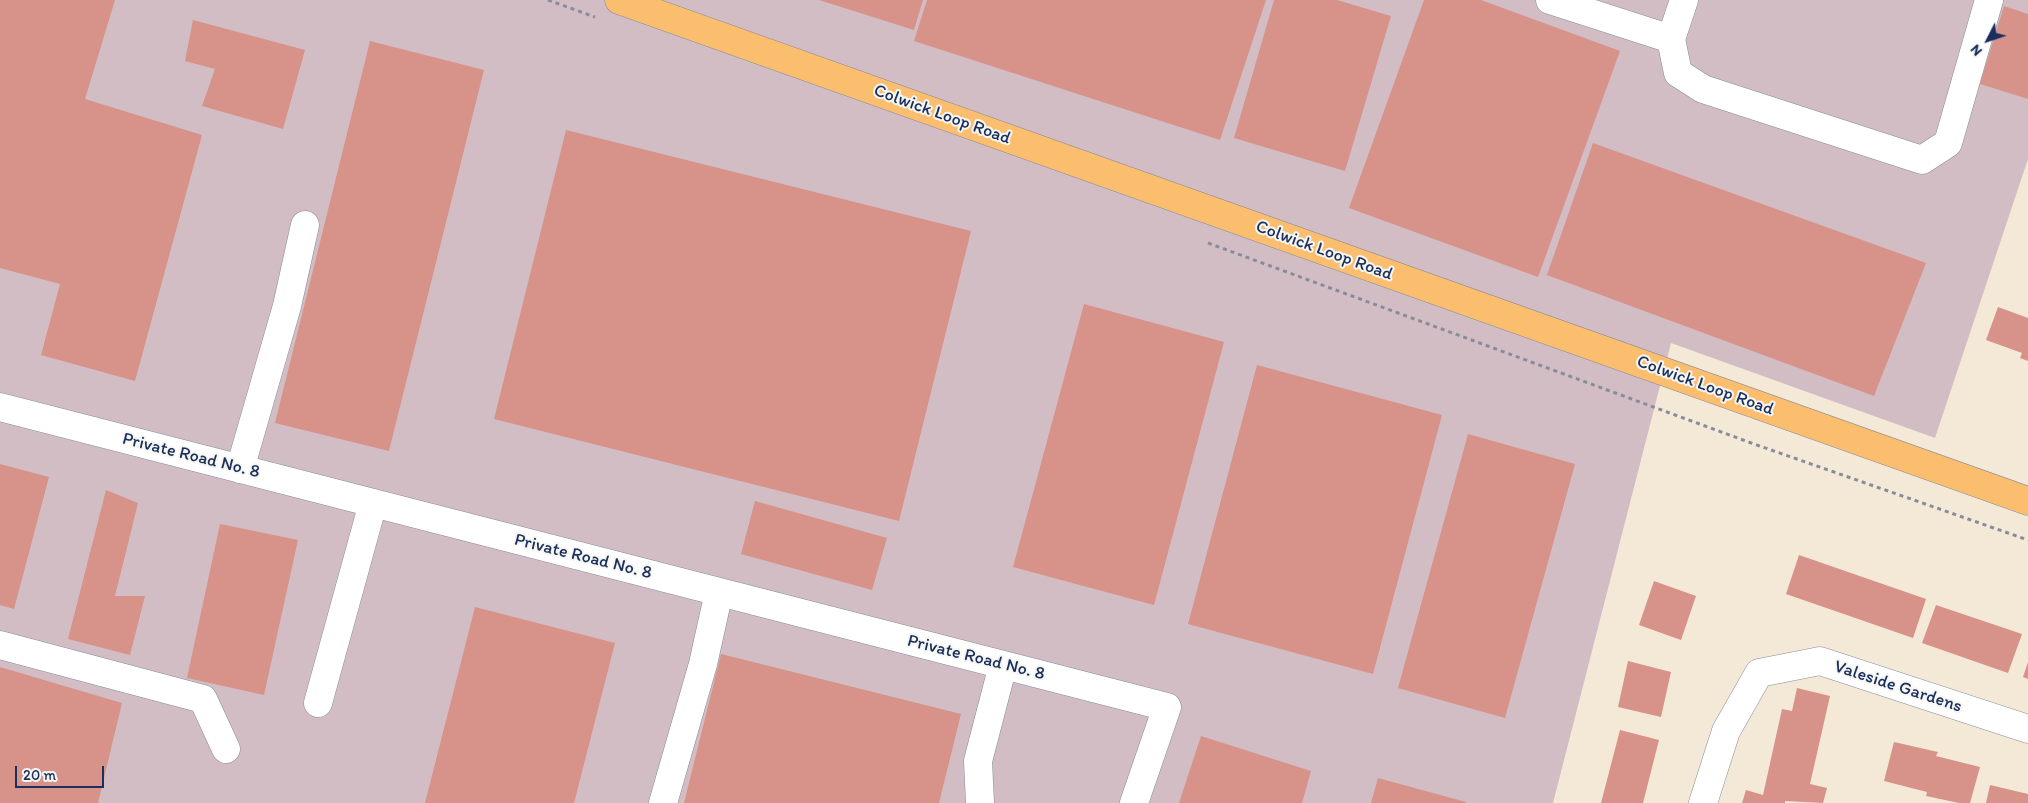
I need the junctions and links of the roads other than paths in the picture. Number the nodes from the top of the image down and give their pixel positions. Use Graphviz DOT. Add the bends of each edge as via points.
graph roads {
  1 [pos="1550,0"];
  2 [pos="1684,0"];
  3 [pos="1989,0"];
  4 [pos="611,10"];
  5 [pos="1671,39"];
  6 [pos="305,225"];
  7 [pos="0,407"];
  8 [pos="240,469"];
  9 [pos="2028,501"];
  10 [pos="373,503"];
  11 [pos="719,592"];
  12 [pos="0,645"];
  13 [pos="1003,665"];
  14 [pos="318,703"];
  15 [pos="2028,729"];
  16 [pos="226,749"];
  17 [pos="663,803"];
  18 [pos="980,803"];
  19 [pos="1134,803"];
  20 [pos="1703,803"];
  1 -- 5 [label="street"];
  2 -- 5 [label="street"];
  3 -- 5 [label="street" via="1948,143 1922,160 1703,89 1678,73"];
  4 -- 9 [label="main road, Colwick Loop Road"];
  6 -- 8 [label="street" via="287,306"];
  7 -- 8 [label="street, Private Road No. 8"];
  8 -- 10 [label="street, Private Road No. 8"];
  10 -- 11 [label="street, Private Road No. 8"];
  10 -- 14 [label="street"];
  11 -- 13 [label="street, Private Road No. 8"];
  11 -- 17 [label="street" via="703,664"];
  12 -- 16 [label="street" via="202,699"];
  13 -- 18 [label="street" via="978,761"];
  13 -- 19 [label="street, Private Road No. 8" via="1167,707"];
  15 -- 20 [label="street, Valeside Gardens" via="1820,661 1759,672 1726,731"];
}
